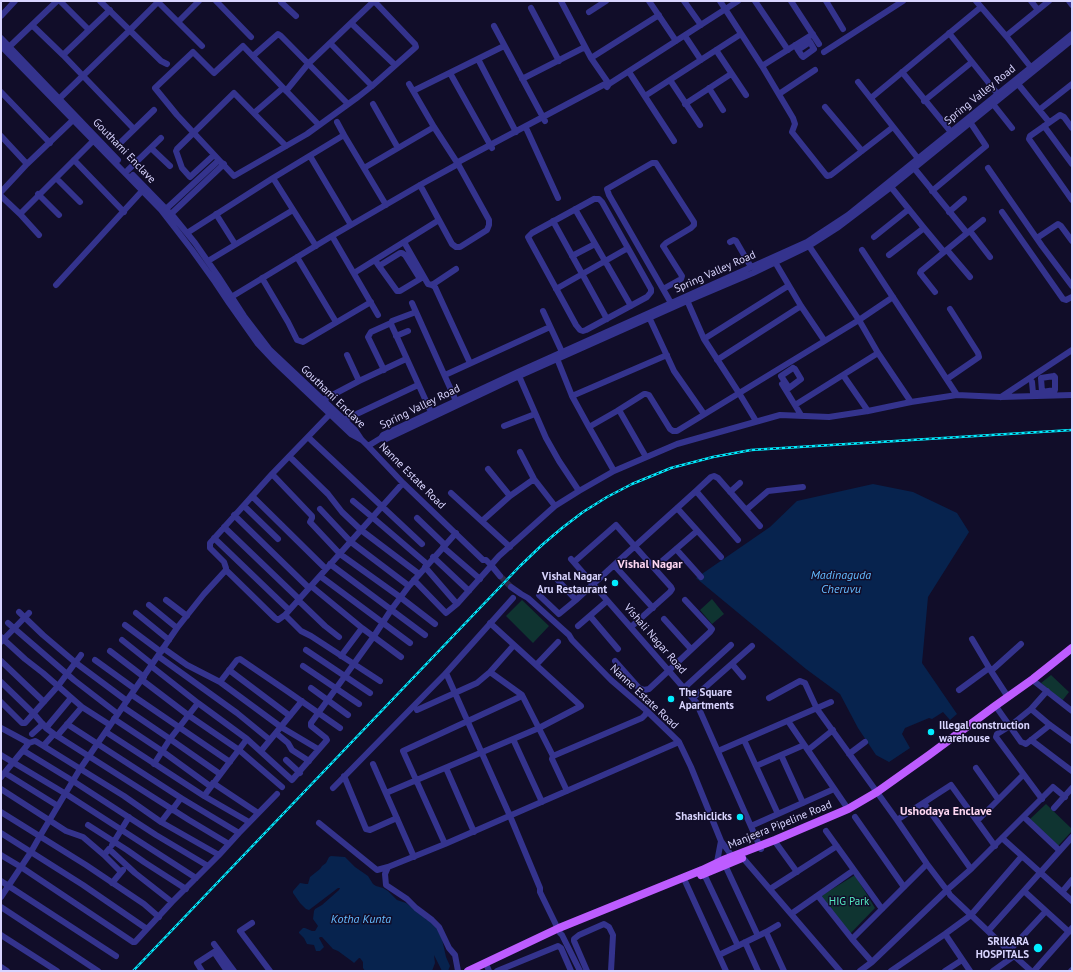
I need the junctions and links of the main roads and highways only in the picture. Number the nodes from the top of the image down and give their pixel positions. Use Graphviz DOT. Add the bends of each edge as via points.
graph roads {
  1 [pos="1072,648"];
  2 [pos="1072,652"];
  3 [pos="878,793"];
  4 [pos="760,848"];
  5 [pos="721,864"];
  6 [pos="661,888"];
  7 [pos="506,955"];
  8 [pos="488,969"];
  9 [pos="468,971"];
  10 [pos="477,971"];
  1 -- 3 [label="main road, Manjeera Pipeline Road"];
  2 -- 3 [label="main road, Manjeera Pipeline Road" via="931,758"];
  3 -- 4 [label="main road, Manjeera Pipeline Road"];
  3 -- 4 [label="main road, Manjeera Pipeline Road" via="850,811"];
  4 -- 5 [label="main road, Manjeera Pipeline Road" via="743,858"];
  4 -- 5 [label="main road, Manjeera Pipeline Road" via="732,856"];
  5 -- 6 [label="main road, Manjeera Pipeline Road"];
  5 -- 6 [label="main road, Manjeera Pipeline Road" via="704,874"];
  6 -- 7 [label="main road, Manjeera Pipeline Road" via="561,931 515,955"];
  7 -- 8 [label="main road, Manjeera Pipeline Road"];
  7 -- 9 [label="main road, Manjeera Pipeline Road"];
  8 -- 10 [label="main road, Manjeera Pipeline Road"];
}
